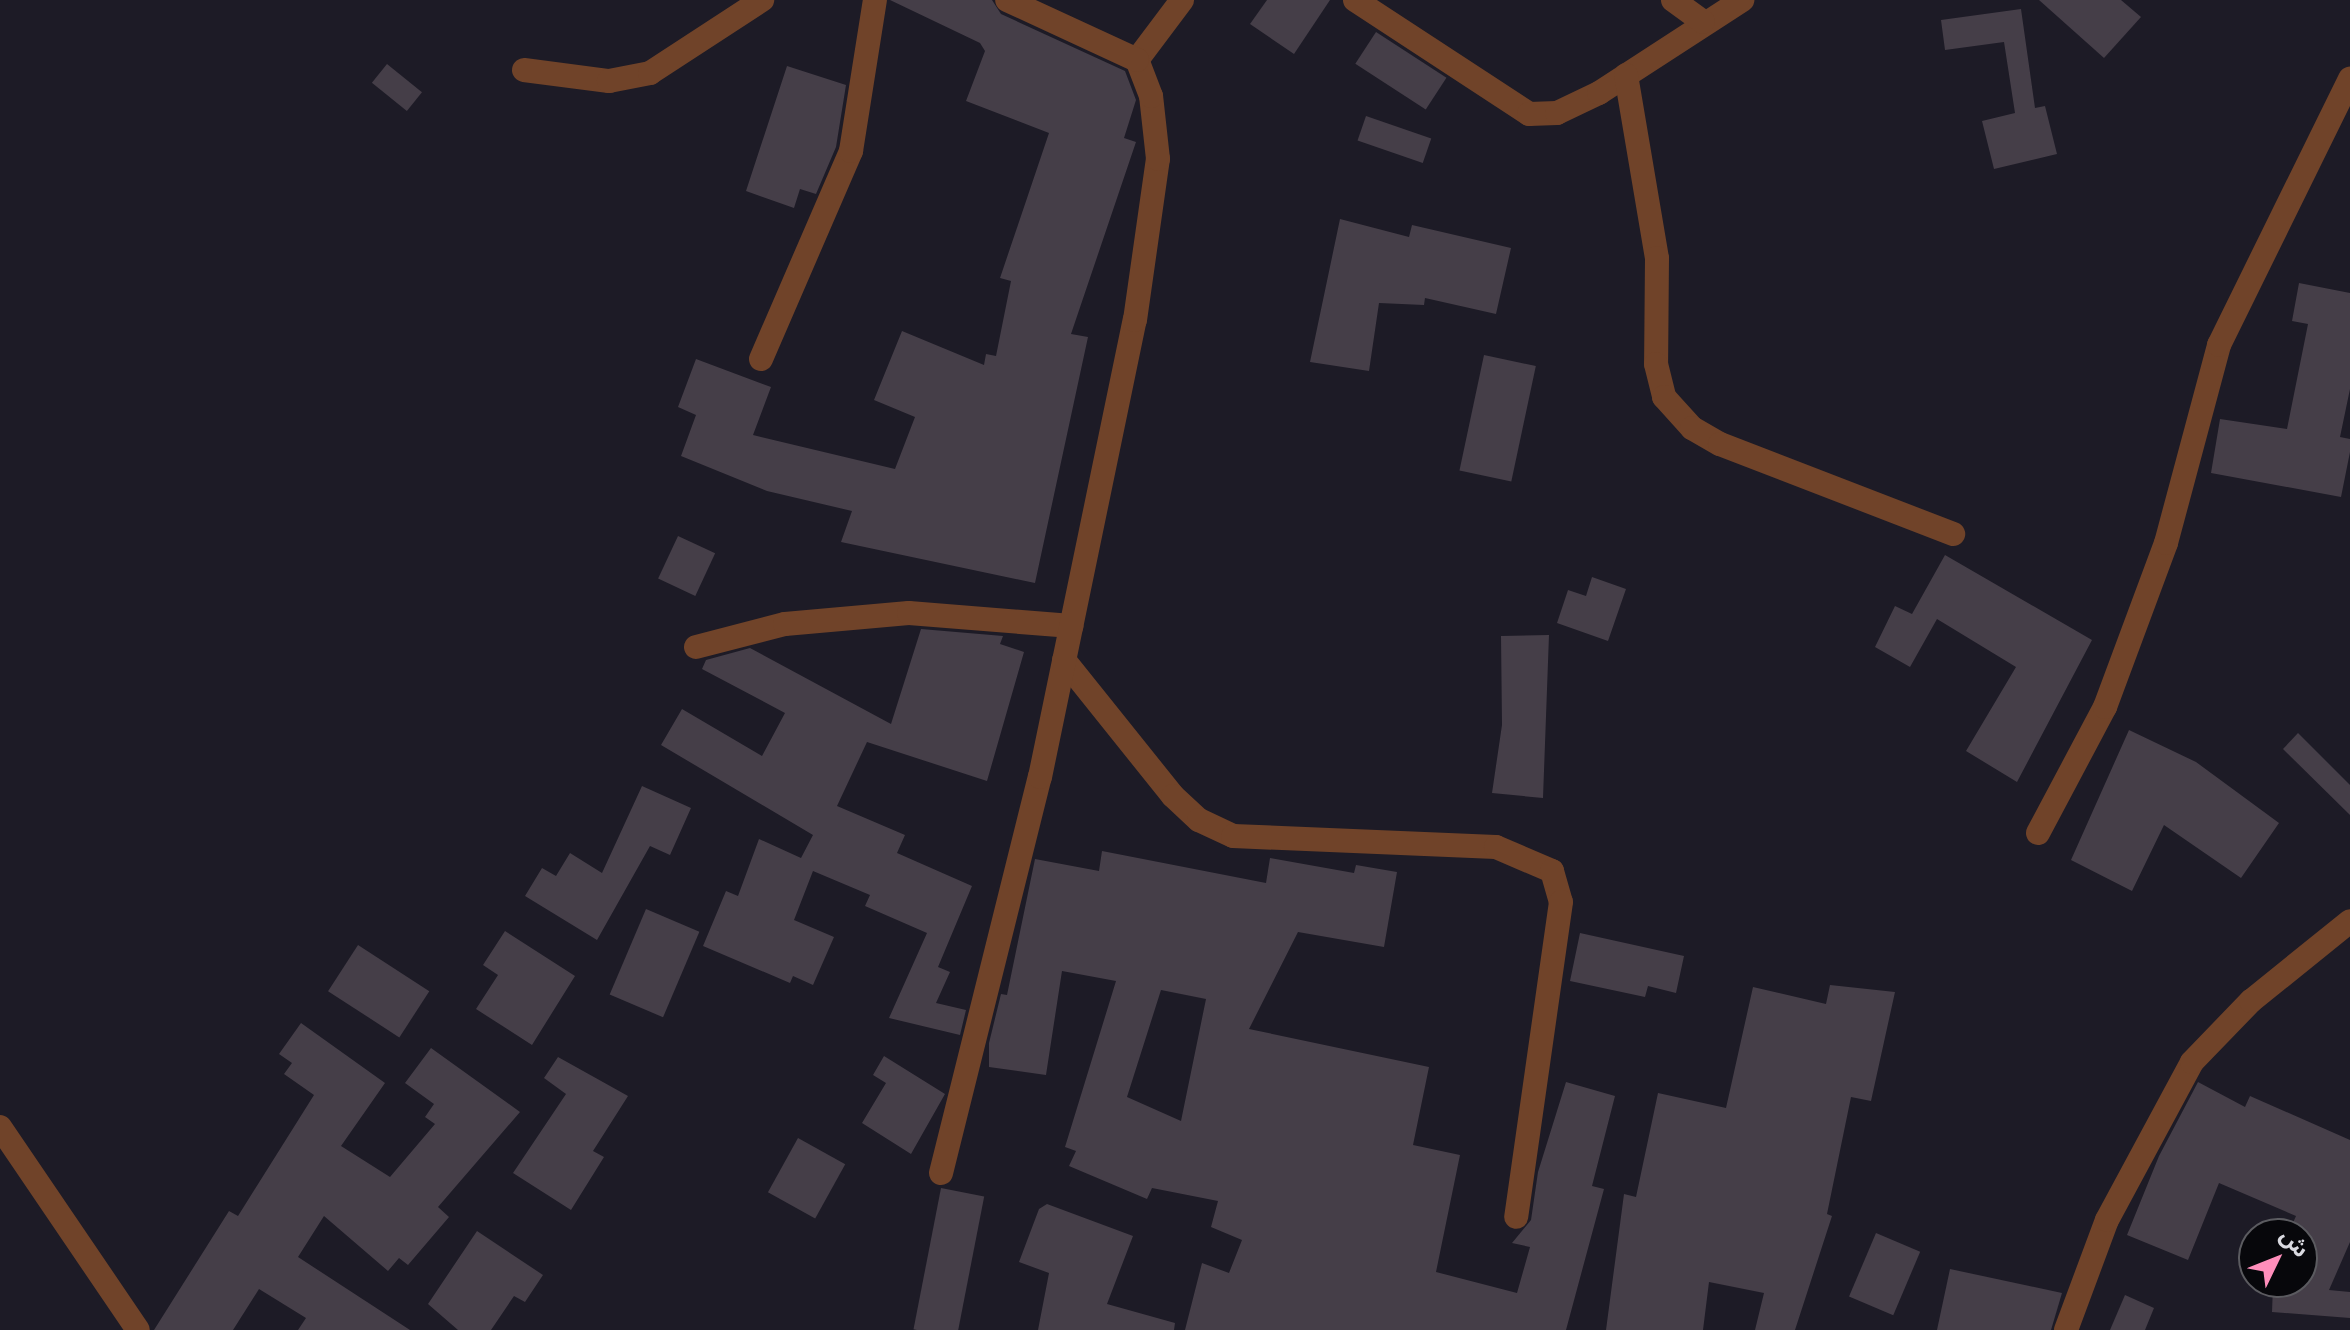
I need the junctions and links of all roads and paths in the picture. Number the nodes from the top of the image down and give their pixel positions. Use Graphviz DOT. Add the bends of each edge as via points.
graph roads {
  1 [pos="762,0"];
  2 [pos="875,0"];
  3 [pos="1007,0"];
  4 [pos="1182,0"];
  5 [pos="1355,0"];
  6 [pos="1673,0"];
  7 [pos="1742,0"];
  8 [pos="1703,22"];
  9 [pos="1137,60"];
  10 [pos="524,70"];
  11 [pos="1626,75"];
  12 [pos="2350,79"];
  13 [pos="761,359"];
  14 [pos="1953,534"];
  15 [pos="1071,626"];
  16 [pos="696,647"];
  17 [pos="1064,660"];
  18 [pos="2038,833"];
  19 [pos="2350,921"];
  20 [pos="0,1127"];
  21 [pos="941,1173"];
  22 [pos="1516,1217"];
  23 [pos="138,1330"];
  24 [pos="2066,1330"];
  1 -- 10 [label="street" via="650,73 609,81"];
  2 -- 13 [label="street" via="851,151"];
  3 -- 9 [label="street"];
  4 -- 9 [label="street"];
  5 -- 11 [label="street" via="1529,114 1571,108"];
  6 -- 8 [label="street"];
  7 -- 8 [label="street"];
  8 -- 11 [label="street"];
  9 -- 15 [label="street" via="1151,96 1158,159 1135,320"];
  11 -- 14 [label="street" via="1657,258 1656,364 1664,397 1692,428 1720,444"];
  12 -- 18 [label="street" via="2219,345 2166,543 2122,662 2105,707"];
  15 -- 16 [label="street" via="909,613 785,624"];
  15 -- 17 [label="street"];
  17 -- 21 [label="street"];
  17 -- 22 [label="street" via="1173,796 1199,820 1233,836 1496,847 1552,871 1561,902"];
  19 -- 24 [label="street" via="2251,1001 2192,1062 2107,1220"];
  20 -- 23 [label="street"];
}
